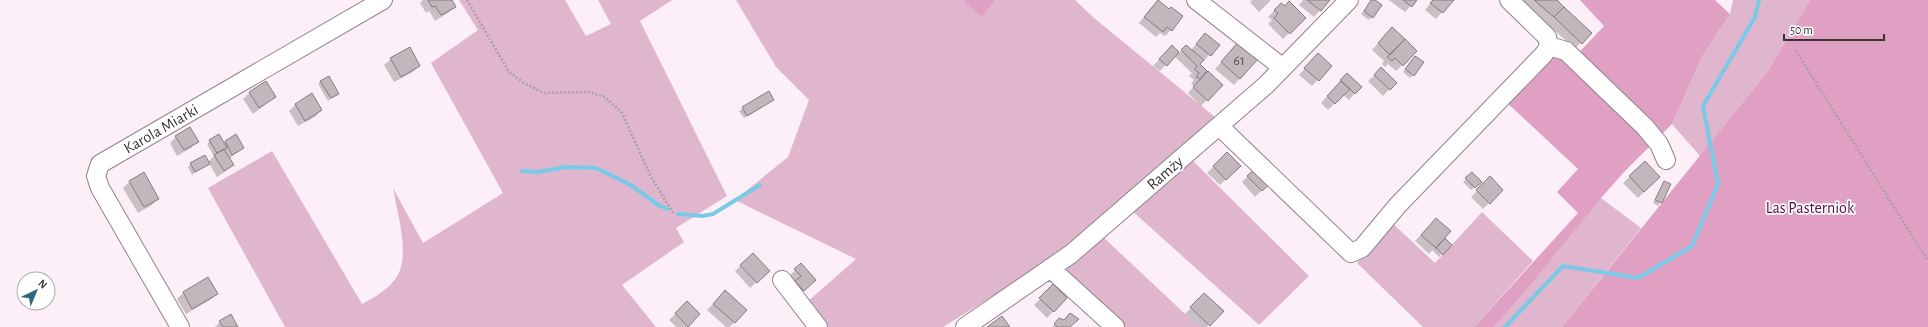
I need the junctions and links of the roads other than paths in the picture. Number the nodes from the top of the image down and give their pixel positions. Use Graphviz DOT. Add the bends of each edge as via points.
graph roads {
  1 [pos="383,0"];
  2 [pos="1196,0"];
  3 [pos="1349,0"];
  4 [pos="1509,0"];
  5 [pos="1549,46"];
  6 [pos="1283,68"];
  7 [pos="1219,126"];
  8 [pos="1666,160"];
  9 [pos="1050,268"];
  10 [pos="782,280"];
  11 [pos="180,327"];
  12 [pos="818,327"];
  13 [pos="965,327"];
  14 [pos="1115,327"];
  1 -- 11 [label="street, Karola Miarki" via="100,164 96,176 100,188"];
  2 -- 6 [label="street"];
  3 -- 6 [label="street, Ramży"];
  4 -- 5 [label="street" via="1547,37"];
  5 -- 7 [label="street" via="1398,206 1362,248 1351,253"];
  5 -- 8 [label="street" via="1566,52 1645,127 1659,144"];
  6 -- 7 [label="street, Ramży"];
  7 -- 9 [label="street, Ramży" via="1071,254"];
  9 -- 13 [label="street, Ramży"];
  9 -- 14 [label="street"];
  10 -- 12 [label="street"];
}
